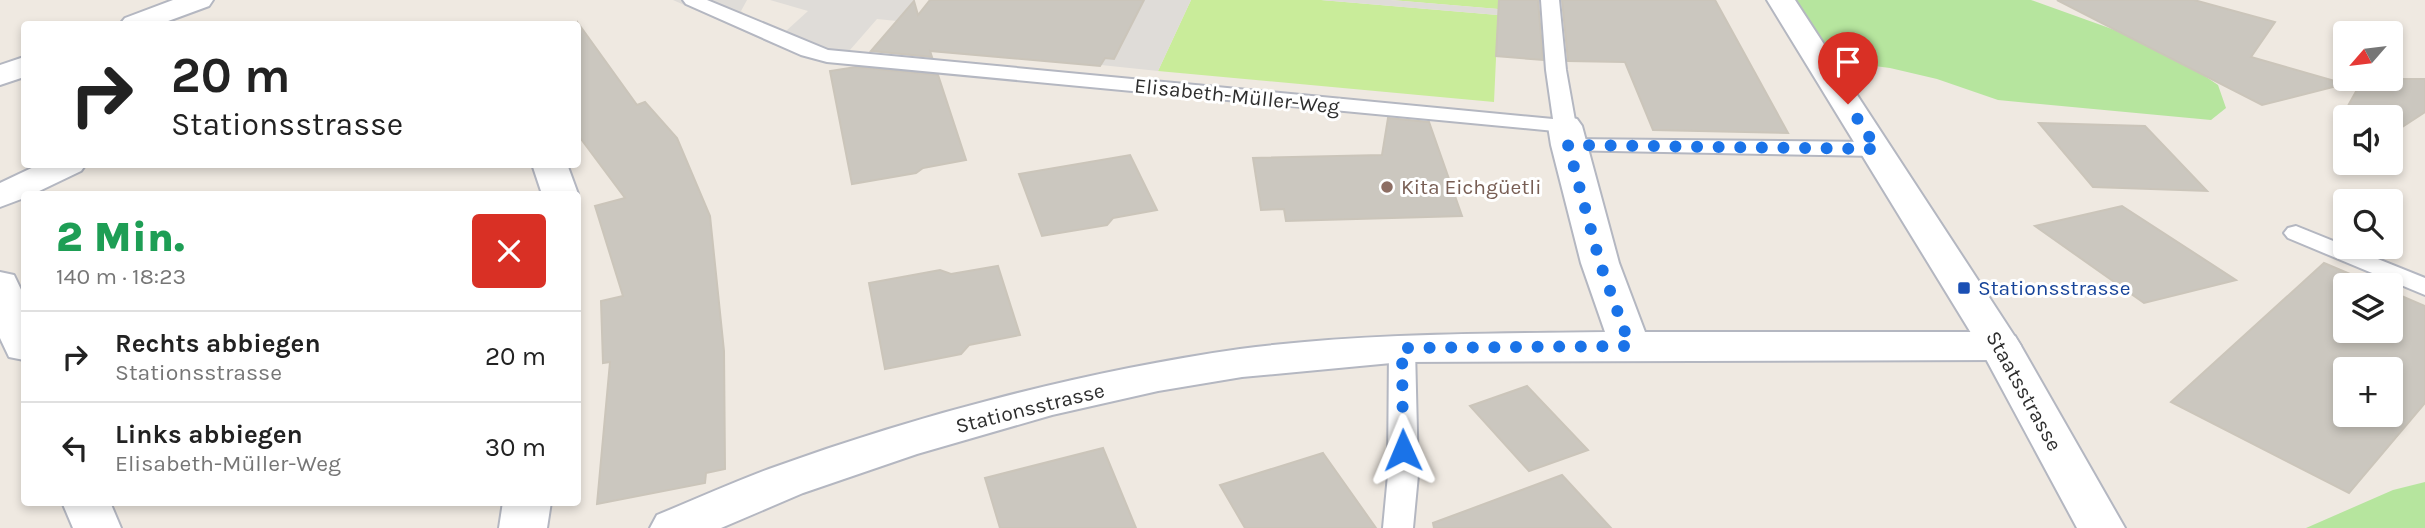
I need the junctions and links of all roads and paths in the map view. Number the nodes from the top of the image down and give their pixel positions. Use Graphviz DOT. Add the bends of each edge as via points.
graph roads {
  1 [pos="200,0"];
  2 [pos="692,0"];
  3 [pos="1550,0"];
  4 [pos="1781,0"];
  5 [pos="143,21"];
  6 [pos="21,67"];
  7 [pos="0,76"];
  8 [pos="1567,136"];
  9 [pos="1877,149"];
  10 [pos="61,168"];
  11 [pos="550,168"];
  12 [pos="559,191"];
  13 [pos="0,197"];
  14 [pos="2296,233"];
  15 [pos="0,284"];
  16 [pos="2425,286"];
  17 [pos="21,339"];
  18 [pos="1630,346"];
  19 [pos="2000,346"];
  20 [pos="1402,348"];
  21 [pos="88,506"];
  22 [pos="526,506"];
  23 [pos="97,528"];
  24 [pos="523,528"];
  25 [pos="674,528"];
  26 [pos="1398,528"];
  27 [pos="2101,528"];
  1 -- 5 [label="street"];
  2 -- 8 [label="lane, Elisabeth-Müller-Weg" via="827,56"];
  3 -- 8 [label="lane"];
  4 -- 9 [label="street, Staatsstrasse"];
  6 -- 7 [label="street"];
  8 -- 9 [label="lane"];
  8 -- 18 [label="street" via="1600,263"];
  9 -- 19 [label="street, Staatsstrasse"];
  10 -- 13 [label="street"];
  11 -- 12 [label="street"];
  14 -- 16 [label="lane"];
  15 -- 17 [label="street"];
  18 -- 19 [label="street, Stationsstrasse"];
  18 -- 20 [label="street, Stationsstrasse"];
  19 -- 27 [label="street, Staatsstrasse"];
  20 -- 25 [label="street, Stationsstrasse" via="1242,363 1051,400 855,457"];
  20 -- 26 [label="lane" via="1403,475"];
  21 -- 23 [label="street"];
  22 -- 24 [label="street"];
}
